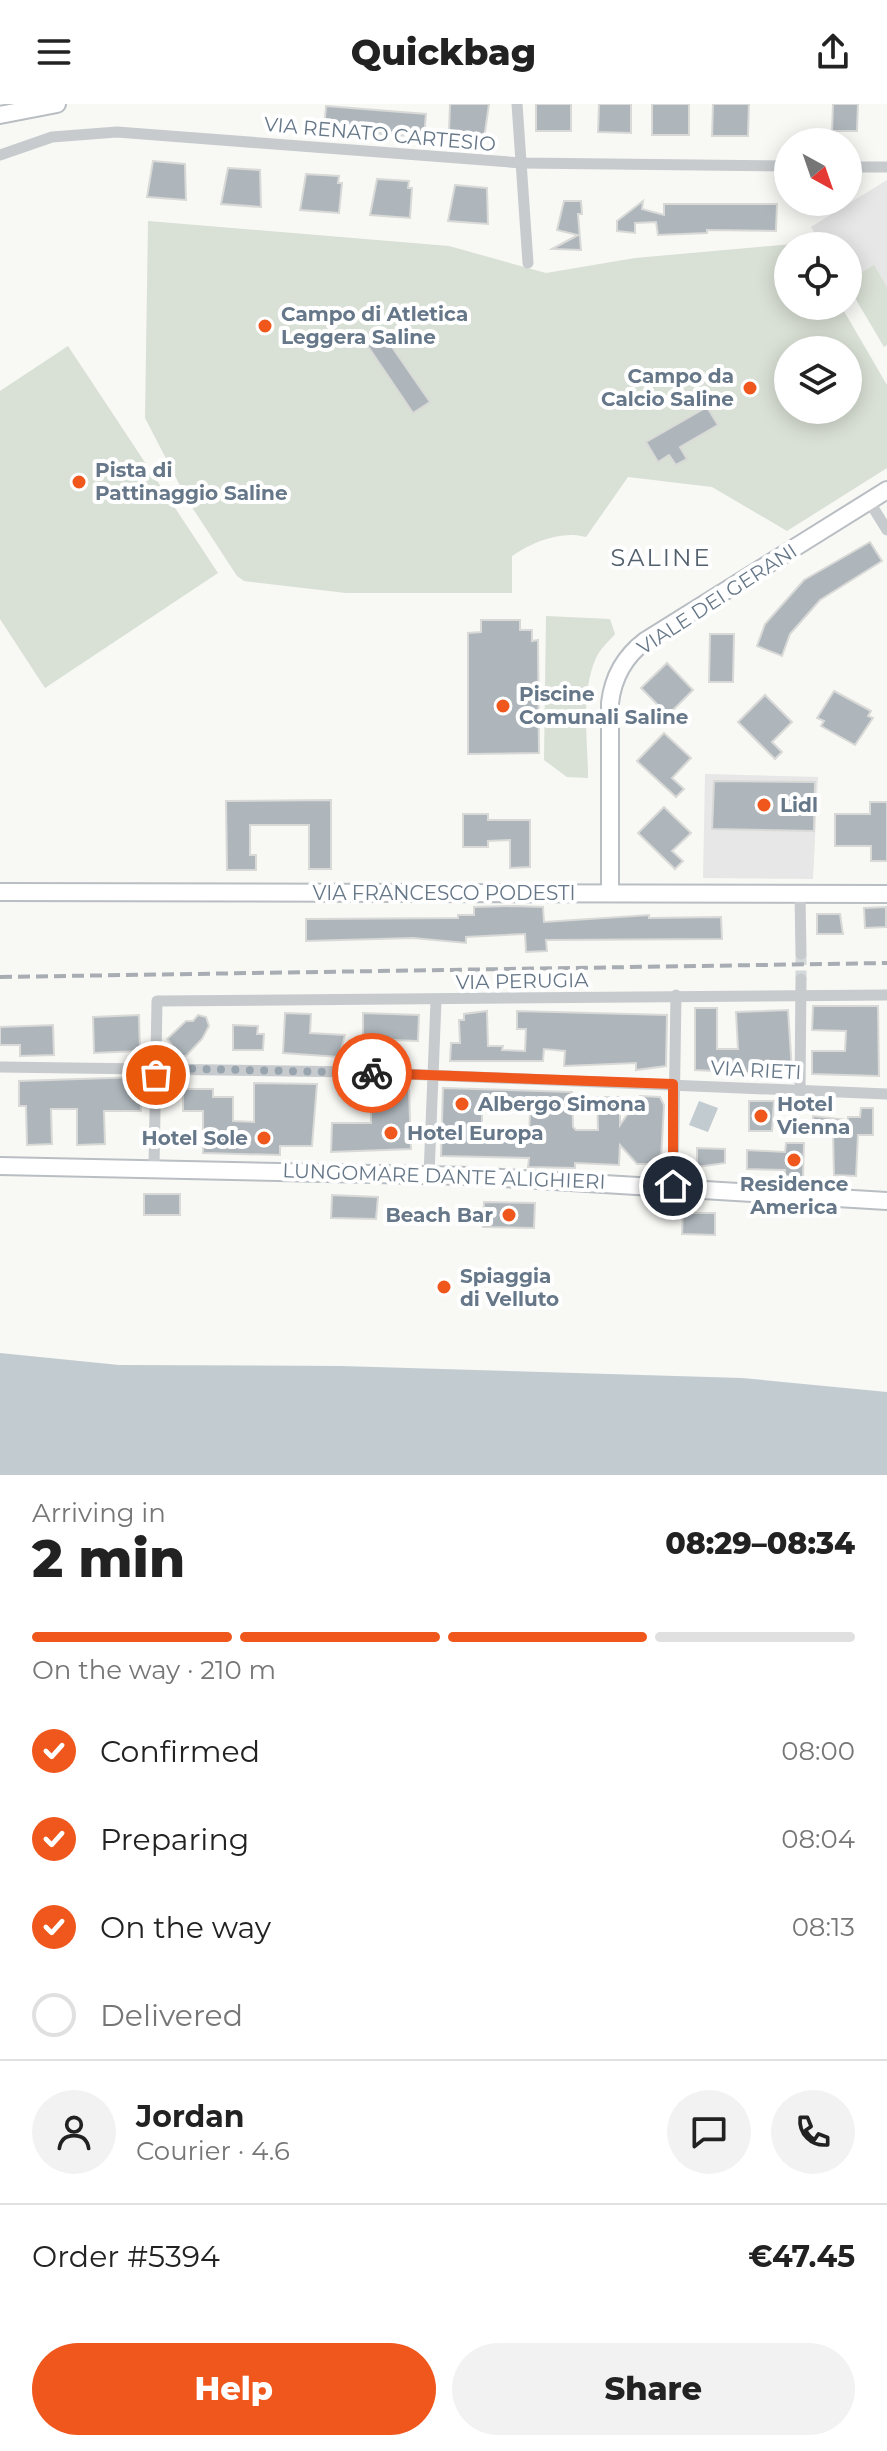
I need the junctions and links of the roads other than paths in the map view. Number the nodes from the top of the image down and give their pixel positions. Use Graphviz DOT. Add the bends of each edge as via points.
graph roads {
  1 [pos="57,104"];
  2 [pos="517,104"];
  3 [pos="0,115"];
  4 [pos="0,155"];
  5 [pos="522,163"];
  6 [pos="774,166"];
  7 [pos="862,167"];
  8 [pos="887,167"];
  9 [pos="528,263"];
  10 [pos="887,490"];
  11 [pos="869,501"];
  12 [pos="887,530"];
  13 [pos="0,892"];
  14 [pos="610,892"];
  15 [pos="887,894"];
  16 [pos="800,895"];
  17 [pos="801,954"];
  18 [pos="801,979"];
  19 [pos="676,995"];
  20 [pos="801,995"];
  21 [pos="887,995"];
  22 [pos="436,1001"];
  23 [pos="0,1067"];
  24 [pos="156,1068"];
  25 [pos="432,1075"];
  26 [pos="673,1084"];
  27 [pos="800,1090"];
  28 [pos="887,1094"];
  29 [pos="0,1166"];
  30 [pos="154,1167"];
  31 [pos="429,1175"];
  32 [pos="673,1186"];
  33 [pos="887,1201"];
  1 -- 3 [label="street"];
  2 -- 5 [label="street, VIA RENATO CARTESIO"];
  4 -- 5 [label="street, VIA RENATO CARTESIO" via="52,137 117,132"];
  5 -- 6 [label="street, VIA RENATO CARTESIO"];
  5 -- 9 [label="street, VIA RENATO CARTESIO"];
  7 -- 8 [label="street"];
  10 -- 11 [label="street, VIALE DEI GERANI"];
  11 -- 12 [label="street"];
  11 -- 14 [label="street, VIALE DEI GERANI" via="645,641 625,660 610,703"];
  13 -- 14 [label="street, VIA FRANCESCO PODESTI"];
  14 -- 16 [label="street, VIA FRANCESCO PODESTI"];
  15 -- 16 [label="street, VIA FRANCESCO PODESTI"];
  16 -- 17 [label="street"];
  18 -- 20 [label="street"];
  19 -- 20 [label="street, VIA PERUGIA"];
  19 -- 22 [label="street, VIA PERUGIA"];
  19 -- 26 [label="street"];
  20 -- 21 [label="street, VIA PERUGIA"];
  20 -- 27 [label="street"];
  22 -- 24 [label="street, VIA PERUGIA" via="157,1001"];
  22 -- 25 [label="street"];
  23 -- 24 [label="street, VIA RIETI"];
  24 -- 25 [label="street, VIA RIETI"];
  24 -- 30 [label="street"];
  25 -- 26 [label="street, VIA RIETI"];
  25 -- 31 [label="street"];
  26 -- 27 [label="street, VIA RIETI"];
  26 -- 32 [label="street"];
  27 -- 28 [label="street, VIA RIETI"];
  29 -- 30 [label="street, LUNGOMARE DANTE ALIGHIERI"];
  30 -- 31 [label="street, LUNGOMARE DANTE ALIGHIERI"];
  31 -- 32 [label="street, LUNGOMARE DANTE ALIGHIERI"];
  32 -- 33 [label="street, LUNGOMARE DANTE ALIGHIERI"];
}
